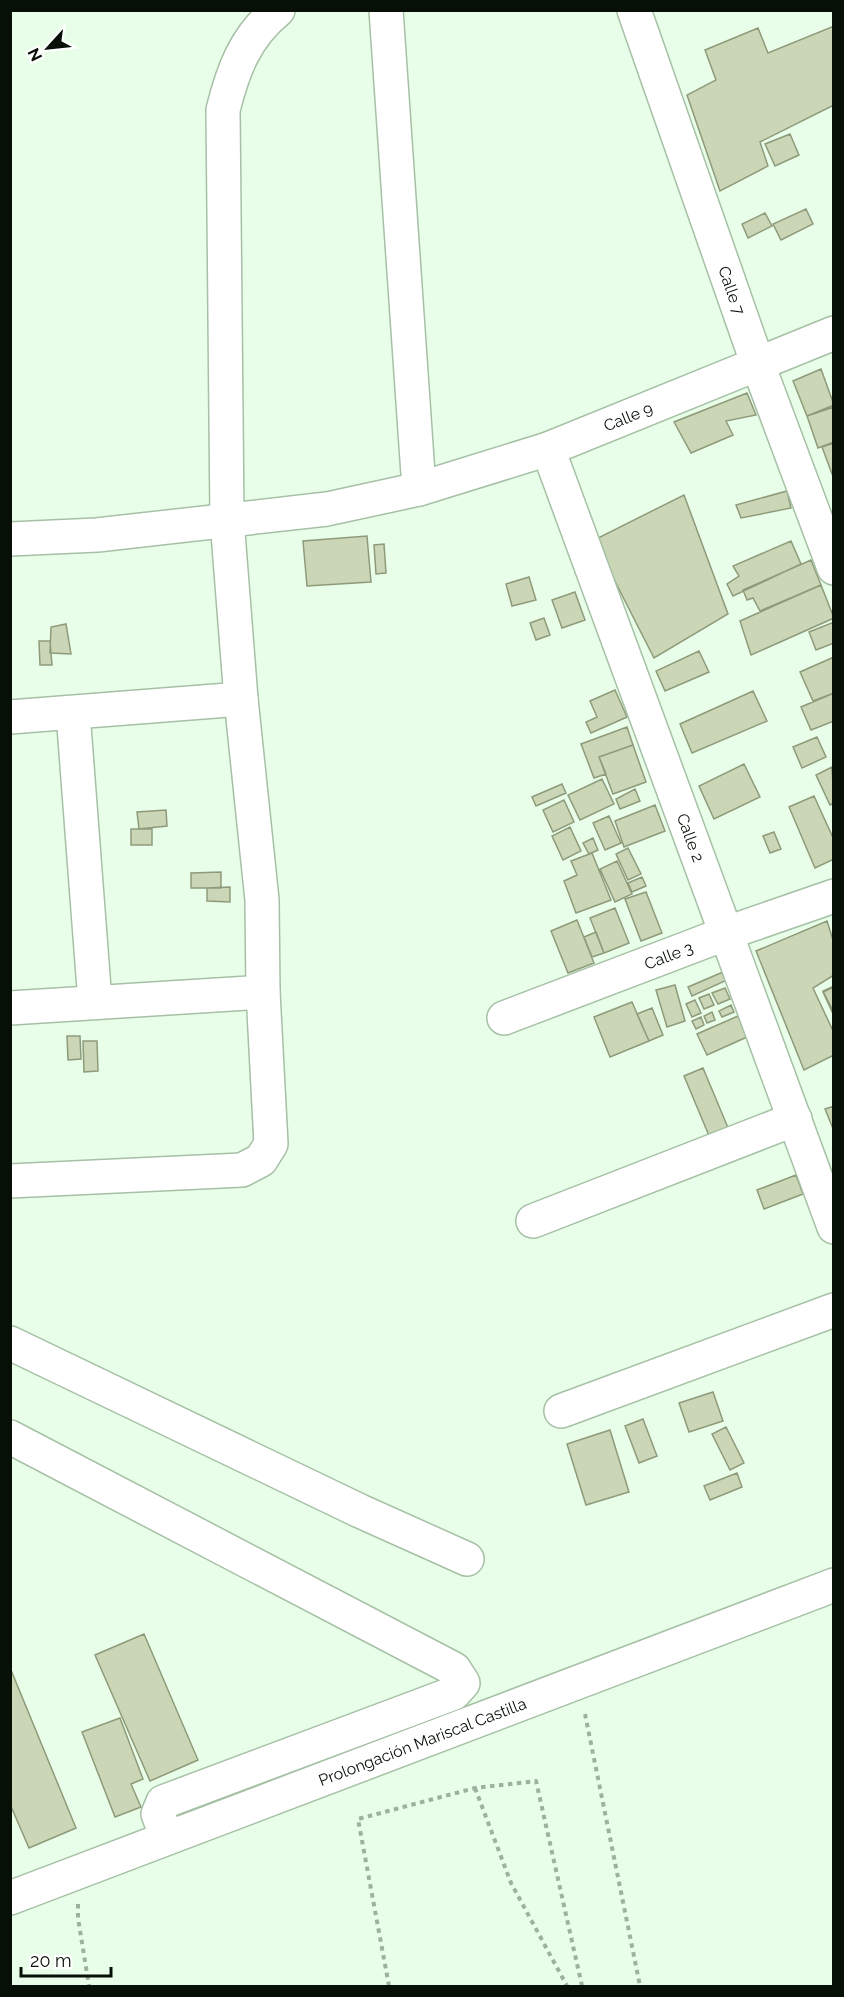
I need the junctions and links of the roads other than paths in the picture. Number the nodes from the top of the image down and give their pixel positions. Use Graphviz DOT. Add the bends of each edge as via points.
graph roads {
  1 [pos="278,10"];
  2 [pos="386,10"];
  3 [pos="634,10"];
  4 [pos="834,333"];
  5 [pos="757,362"];
  6 [pos="548,449"];
  7 [pos="419,489"];
  8 [pos="228,520"];
  9 [pos="10,539"];
  10 [pos="834,568"];
  11 [pos="241,699"];
  12 [pos="73,712"];
  13 [pos="10,717"];
  14 [pos="834,896"];
  15 [pos="727,933"];
  16 [pos="263,992"];
  17 [pos="95,1002"];
  18 [pos="10,1008"];
  19 [pos="504,1018"];
  20 [pos="795,1119"];
  21 [pos="10,1181"];
  22 [pos="532,1221"];
  23 [pos="834,1227"];
  24 [pos="834,1310"];
  25 [pos="10,1343"];
  26 [pos="561,1411"];
  27 [pos="10,1437"];
  28 [pos="467,1559"];
  29 [pos="834,1585"];
  30 [pos="167,1838"];
  31 [pos="10,1898"];
  1 -- 8 [label="street" via="262,23 244,48 223,110"];
  2 -- 7 [label="street"];
  3 -- 5 [label="street, Calle 7"];
  4 -- 5 [label="street, Calle 9"];
  5 -- 6 [label="street, Calle 9"];
  5 -- 10 [label="street, Calle 7"];
  6 -- 7 [label="street, Calle 9"];
  6 -- 15 [label="street, Calle 2"];
  7 -- 8 [label="street, Calle 9" via="327,509"];
  8 -- 9 [label="street, Calle 9" via="97,535"];
  8 -- 11 [label="street"];
  11 -- 12 [label="street"];
  11 -- 16 [label="street" via="262,900"];
  12 -- 13 [label="street"];
  12 -- 17 [label="street"];
  14 -- 15 [label="street, Calle 3"];
  15 -- 19 [label="street, Calle 3"];
  15 -- 20 [label="street, Calle 2"];
  16 -- 17 [label="street"];
  16 -- 21 [label="street" via="271,1144 252,1167"];
  17 -- 18 [label="street"];
  20 -- 22 [label="street"];
  20 -- 23 [label="street, Calle 2"];
  24 -- 26 [label="street"];
  25 -- 28 [label="street"];
  27 -- 30 [label="street" via="454,1668 463,1683 454,1693 163,1802 158,1814"];
  29 -- 30 [label="street, Prolongación Mariscal Castilla"];
  30 -- 31 [label="street, Prolongación Mariscal Castilla"];
}
